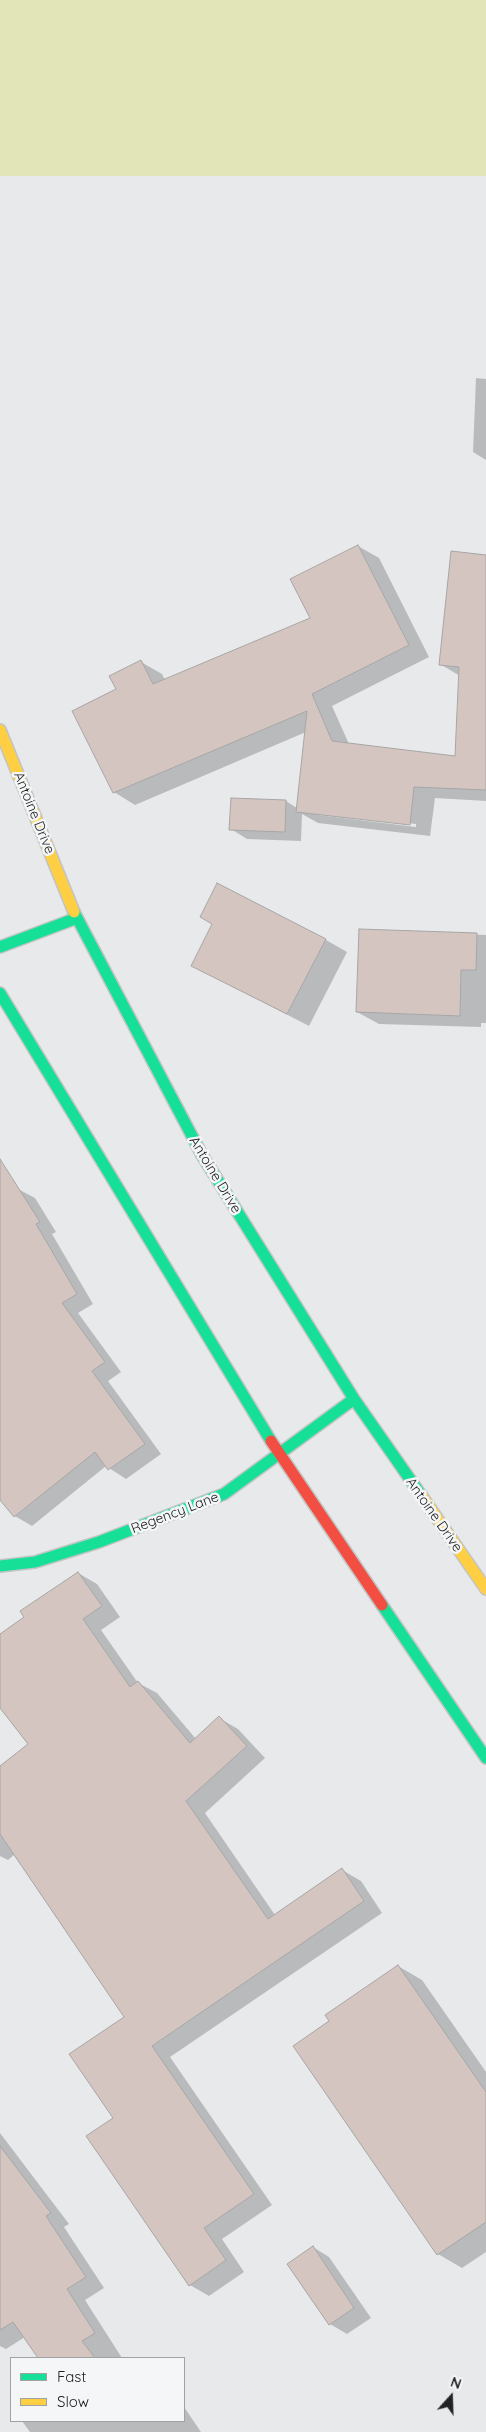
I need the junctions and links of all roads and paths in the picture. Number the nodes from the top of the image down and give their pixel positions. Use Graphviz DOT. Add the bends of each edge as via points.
graph roads {
  1 [pos="0,730"];
  2 [pos="77,918"];
  3 [pos="0,948"];
  4 [pos="0,993"];
  5 [pos="354,1399"];
  6 [pos="278,1454"];
  7 [pos="0,1566"];
  8 [pos="486,1589"];
  9 [pos="486,1758"];
  1 -- 2 [label="main road, Antoine Drive"];
  2 -- 3 [label="main road"];
  2 -- 5 [label="main road, Antoine Drive" via="202,1155"];
  4 -- 6 [label="main road"];
  5 -- 6 [label="main road, Regency Lane"];
  5 -- 8 [label="main road, Antoine Drive"];
  6 -- 7 [label="main road, Regency Lane" via="224,1494 99,1542 35,1562"];
  6 -- 9 [label="main road"];
}
